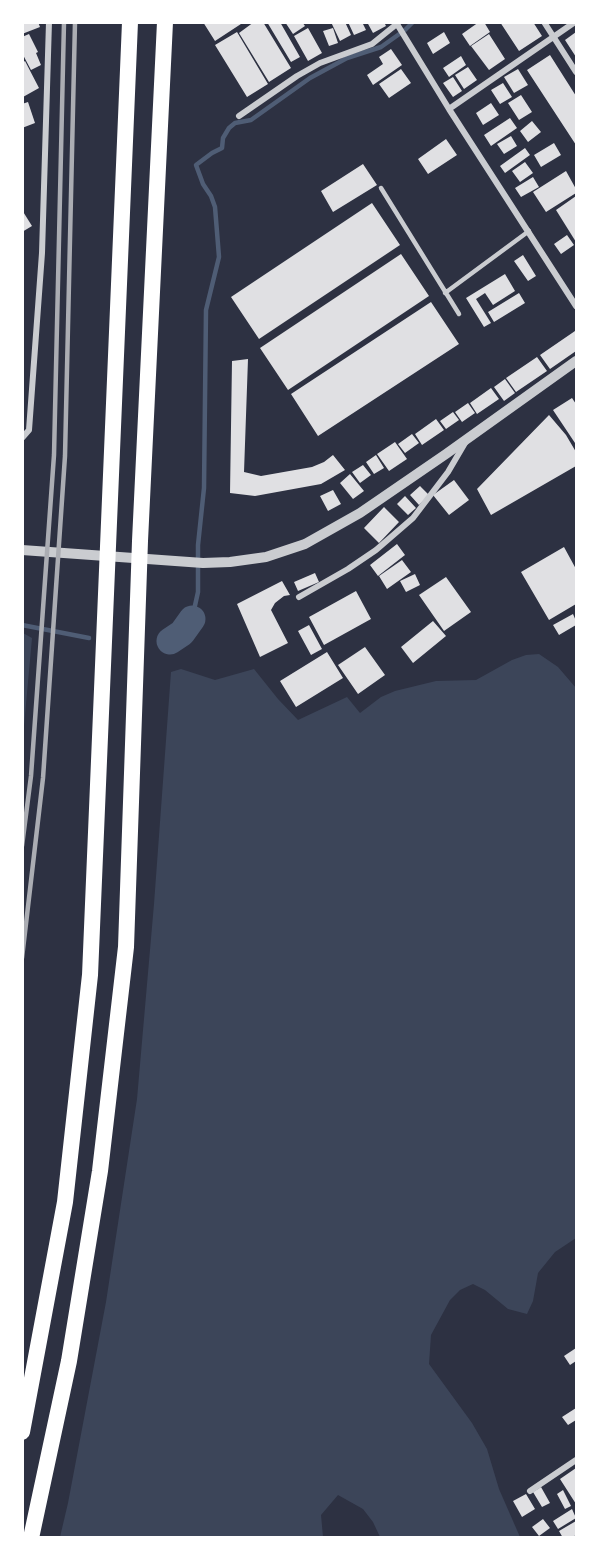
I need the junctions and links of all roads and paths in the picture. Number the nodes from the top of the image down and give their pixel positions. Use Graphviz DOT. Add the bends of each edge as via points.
graph roads {
  1 [pos="49,22"];
  2 [pos="130,22"];
  3 [pos="165,22"];
  4 [pos="544,22"];
  5 [pos="575,22"];
  6 [pos="398,24"];
  7 [pos="553,38"];
  8 [pos="576,72"];
  9 [pos="449,109"];
  10 [pos="239,116"];
  11 [pos="381,188"];
  12 [pos="529,231"];
  13 [pos="445,293"];
  14 [pos="576,306"];
  15 [pos="459,314"];
  16 [pos="576,361"];
  17 [pos="22,438"];
  18 [pos="467,439"];
  19 [pos="22,550"];
  20 [pos="299,597"];
  21 [pos="22,1432"];
  22 [pos="576,1460"];
  23 [pos="530,1491"];
  24 [pos="31,1538"];
  1 -- 17 [label="street" via="42,254 29,430"];
  2 -- 21 [label="highway" via="90,975 65,1202"];
  3 -- 24 [label="highway" via="140,541 126,947 100,1171 69,1361"];
  4 -- 7 [label="street"];
  5 -- 7 [label="street"];
  6 -- 9 [label="street"];
  6 -- 10 [label="street" via="372,44 297,76"];
  7 -- 8 [label="street"];
  7 -- 9 [label="street"];
  9 -- 12 [label="street"];
  11 -- 13 [label="lane"];
  12 -- 13 [label="lane"];
  12 -- 14 [label="street"];
  13 -- 15 [label="lane"];
  16 -- 18 [label="street"];
  18 -- 19 [label="street" via="360,513 305,544 266,557 203,563"];
  18 -- 20 [label="street" via="413,518 376,550"];
  22 -- 23 [label="street"];
}
